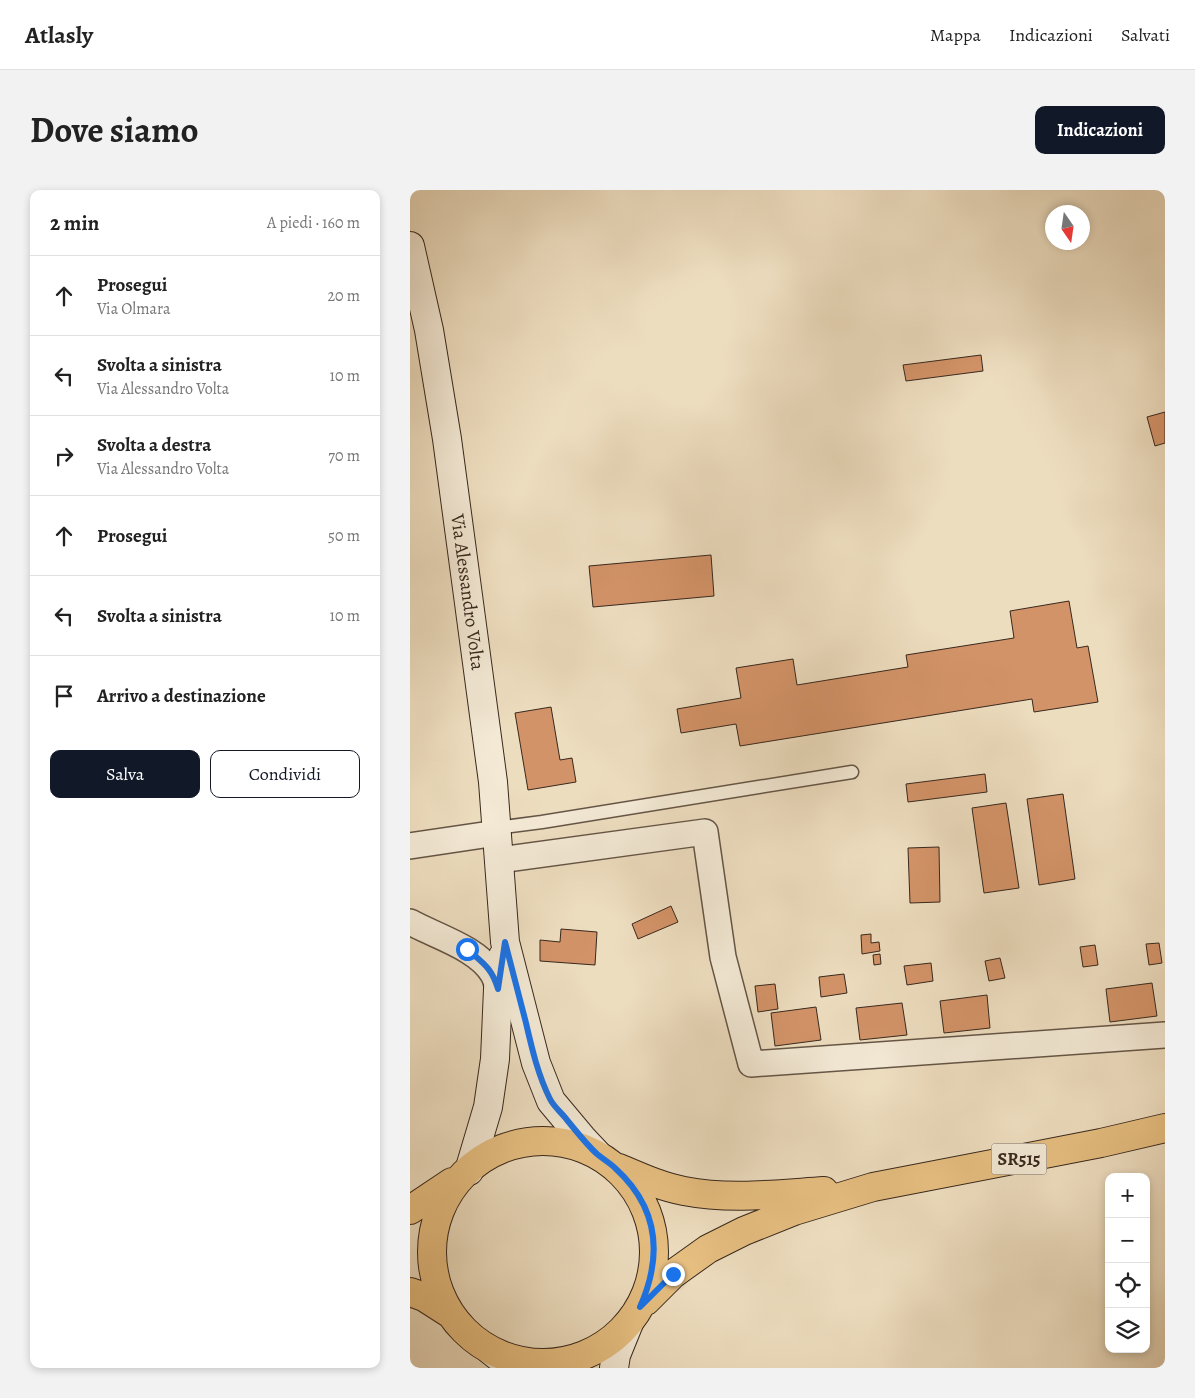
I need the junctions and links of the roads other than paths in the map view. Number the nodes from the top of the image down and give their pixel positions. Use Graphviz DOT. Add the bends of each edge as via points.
graph roads {
  1 [pos="410,246"];
  2 [pos="852,772"];
  3 [pos="496,831"];
  4 [pos="410,846"];
  5 [pos="500,860"];
  6 [pos="410,922"];
  7 [pos="505,942"];
  8 [pos="498,989"];
  9 [pos="1165,1035"];
  10 [pos="1165,1128"];
  11 [pos="606,1161"];
  12 [pos="464,1174"];
  13 [pos="873,1188"];
  14 [pos="410,1210"];
  15 [pos="410,1292"];
  16 [pos="449,1313"];
  17 [pos="634,1315"];
  18 [pos="490,1350"];
  19 [pos="513,1368"];
  20 [pos="614,1368"];
  1 -- 3 [label="main road, Via Alessandro Volta" via="429,330 447,439"];
  2 -- 3 [label="lane"];
  3 -- 4 [label="street"];
  3 -- 5 [label="main road, Via Alessandro Volta"];
  5 -- 7 [label="main road, Via Alessandro Volta"];
  5 -- 9 [label="street" via="705,832 723,957 751,1064"];
  6 -- 8 [label="street" via="467,949 494,975"];
  7 -- 8 [label="main road, Via Alessandro Volta"];
  7 -- 11 [label="main road, Via Alessandro Volta" via="536,1063 551,1101"];
  8 -- 12 [label="main road, Via Alessandro Volta" via="495,1059 488,1107"];
  10 -- 13 [label="main road, SR515"];
  11 -- 12 [label="main road" via="580,1147 561,1142 522,1142 486,1156"];
  11 -- 13 [label="main road, SR515" via="646,1180 684,1191 722,1195"];
  11 -- 17 [label="main road" via="627,1179 639,1195 653,1231 653,1270 648,1289"];
  12 -- 14 [label="main road"];
  12 -- 16 [label="main road" via="448,1192 440,1208 431,1244 434,1280"];
  13 -- 17 [label="main road, SR515" via="794,1211 708,1249 673,1274"];
  15 -- 16 [label="main road"];
  16 -- 18 [label="main road" via="467,1334"];
  17 -- 18 [label="main road" via="615,1337 600,1348 564,1361 526,1362"];
  17 -- 20 [label="main road" via="616,1355"];
  18 -- 19 [label="main road"];
}
